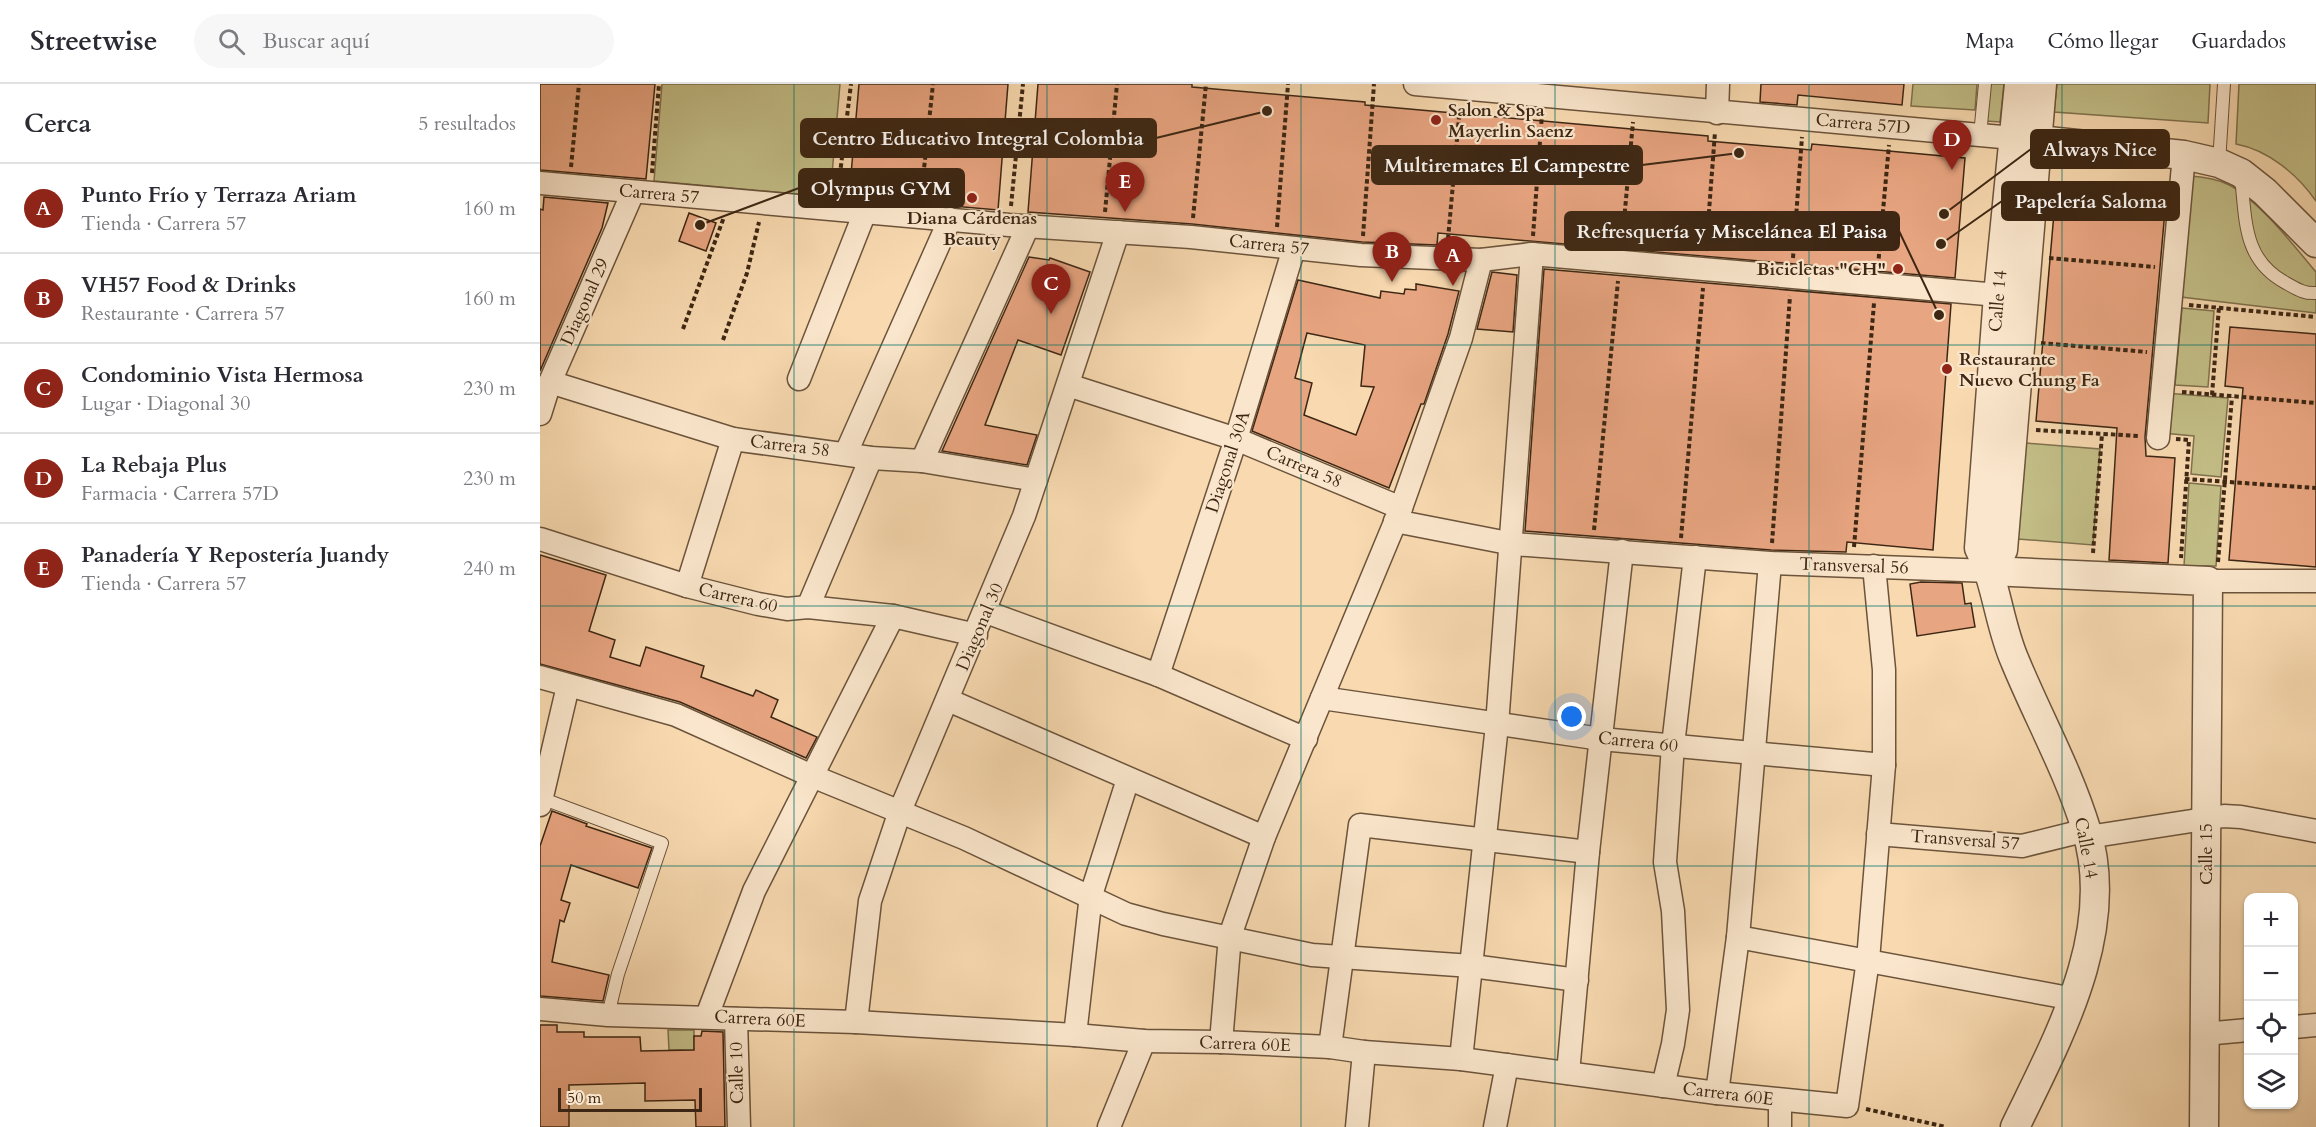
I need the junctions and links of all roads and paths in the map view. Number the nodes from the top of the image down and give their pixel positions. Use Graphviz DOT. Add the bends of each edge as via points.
graph roads {
  1 [pos="579,84"];
  2 [pos="659,84"];
  3 [pos="851,84"];
  4 [pos="933,84"];
  5 [pos="1023,84"];
  6 [pos="1117,84"];
  7 [pos="1206,84"];
  8 [pos="1288,84"];
  9 [pos="1374,84"];
  10 [pos="1415,84"];
  11 [pos="1718,84"];
  12 [pos="1985,84"];
  13 [pos="2019,84"];
  14 [pos="2042,84"];
  15 [pos="2224,84"];
  16 [pos="1461,87"];
  17 [pos="1543,96"];
  18 [pos="1635,106"];
  19 [pos="1717,113"];
  20 [pos="1803,119"];
  21 [pos="1891,127"];
  22 [pos="1980,135"];
  23 [pos="2025,139"];
  24 [pos="2184,155"];
  25 [pos="2230,168"];
  26 [pos="540,183"];
  27 [pos="569,186"];
  28 [pos="642,193"];
  29 [pos="730,200"];
  30 [pos="760,203"];
  31 [pos="836,210"];
  32 [pos="865,212"];
  33 [pos="919,216"];
  34 [pos="950,219"];
  35 [pos="1019,225"];
  36 [pos="1111,232"];
  37 [pos="1191,237"];
  38 [pos="2316,243"];
  39 [pos="1285,247"];
  40 [pos="1532,254"];
  41 [pos="1361,255"];
  42 [pos="2039,257"];
  43 [pos="1446,260"];
  44 [pos="1481,260"];
  45 [pos="1620,263"];
  46 [pos="2173,269"];
  47 [pos="1704,270"];
  48 [pos="1791,276"];
  49 [pos="1876,284"];
  50 [pos="2316,293"];
  51 [pos="1998,295"];
  52 [pos="2170,303"];
  53 [pos="2219,307"];
  54 [pos="2316,317"];
  55 [pos="683,329"];
  56 [pos="723,340"];
  57 [pos="2030,342"];
  58 [pos="2166,353"];
  59 [pos="799,379"];
  60 [pos="550,382"];
  61 [pos="1068,386"];
  62 [pos="2162,390"];
  63 [pos="2212,395"];
  64 [pos="2232,397"];
  65 [pos="2316,403"];
  66 [pos="540,414"];
  67 [pos="2034,430"];
  68 [pos="2102,434"];
  69 [pos="2158,438"];
  70 [pos="733,439"];
  71 [pos="1236,439"];
  72 [pos="846,453"];
  73 [pos="871,458"];
  74 [pos="922,461"];
  75 [pos="2185,479"];
  76 [pos="1036,480"];
  77 [pos="2224,482"];
  78 [pos="2316,488"];
  79 [pos="1398,514"];
  80 [pos="540,539"];
  81 [pos="1513,544"];
  82 [pos="1592,548"];
  83 [pos="1622,551"];
  84 [pos="1687,557"];
  85 [pos="1770,563"];
  86 [pos="1863,566"];
  87 [pos="1990,570"];
  88 [pos="2092,576"];
  89 [pos="2179,580"];
  90 [pos="2213,581"];
  91 [pos="2316,581"];
  92 [pos="687,586"];
  93 [pos="808,607"];
  94 [pos="986,612"];
  95 [pos="893,615"];
  96 [pos="976,635"];
  97 [pos="1158,675"];
  98 [pos="540,677"];
  99 [pos="568,686"];
  100 [pos="1322,698"];
  101 [pos="948,700"];
  102 [pos="1497,725"];
  103 [pos="1306,739"];
  104 [pos="1601,739"];
  105 [pos="1673,745"];
  106 [pos="1755,753"];
  107 [pos="1884,765"];
  108 [pos="812,776"];
  109 [pos="1128,779"];
  110 [pos="541,802"];
  111 [pos="900,811"];
  112 [pos="2206,818"];
  113 [pos="2316,831"];
  114 [pos="1878,834"];
  115 [pos="2087,834"];
  116 [pos="1264,837"];
  117 [pos="1484,841"];
  118 [pos="1588,852"];
  119 [pos="1091,895"];
  120 [pos="1230,936"];
  121 [pos="1738,937"];
  122 [pos="1341,955"];
  123 [pos="1868,960"];
  124 [pos="1472,966"];
  125 [pos="1577,980"];
  126 [pos="2074,999"];
  127 [pos="540,1009"];
  128 [pos="608,1015"];
  129 [pos="707,1016"];
  130 [pos="736,1019"];
  131 [pos="855,1022"];
  132 [pos="2316,1025"];
  133 [pos="2298,1027"];
  134 [pos="2244,1030"];
  135 [pos="2205,1034"];
  136 [pos="1075,1035"];
  137 [pos="1144,1041"];
  138 [pos="1221,1042"];
  139 [pos="1330,1047"];
  140 [pos="1364,1053"];
  141 [pos="1461,1059"];
  142 [pos="1507,1065"];
  143 [pos="1568,1073"];
  144 [pos="1663,1086"];
  145 [pos="1717,1093"];
  146 [pos="1780,1100"];
  147 [pos="1847,1106"];
  148 [pos="739,1127"];
  149 [pos="1109,1127"];
  150 [pos="1357,1127"];
  151 [pos="1495,1127"];
  152 [pos="1780,1127"];
  153 [pos="1946,1127"];
  154 [pos="2015,1127"];
  155 [pos="2204,1127"];
  1 -- 27 [label="path"];
  2 -- 28 [label="path"];
  3 -- 31 [label="path"];
  4 -- 33 [label="path"];
  5 -- 35 [label="path"];
  6 -- 36 [label="path"];
  7 -- 37 [label="path"];
  8 -- 39 [label="path"];
  9 -- 41 [label="path"];
  10 -- 16 [label="street, Carrera 57D"];
  11 -- 19 [label="street"];
  12 -- 22 [label="lane"];
  13 -- 23 [label="street"];
  14 -- 23 [label="street"];
  15 -- 25 [label="lane"];
  16 -- 17 [label="street, Carrera 57D"];
  16 -- 43 [label="path"];
  17 -- 18 [label="street, Carrera 57D"];
  17 -- 40 [label="path"];
  18 -- 19 [label="street, Carrera 57D"];
  18 -- 45 [label="path"];
  19 -- 20 [label="street, Carrera 57D"];
  19 -- 47 [label="path"];
  20 -- 21 [label="street, Carrera 57D"];
  20 -- 48 [label="path"];
  21 -- 22 [label="street, Carrera 57D"];
  21 -- 49 [label="path"];
  22 -- 23 [label="street, Carrera 57D"];
  23 -- 24 [label="street, Carrera 57D"];
  23 -- 51 [label="street, Calle 14"];
  23 -- 87 [label="street, Calle 14" via="2003,550"];
  24 -- 25 [label="street, Carrera 57D"];
  24 -- 46 [label="street"];
  25 -- 38 [label="street, Carrera 57D" via="2265,192"];
  25 -- 50 [label="lane" via="2252,251 2270,275 2306,294"];
  26 -- 27 [label="street, Carrera 57"];
  27 -- 28 [label="street, Carrera 57"];
  28 -- 29 [label="street, Carrera 57"];
  28 -- 60 [label="street, Diagonal 29"];
  29 -- 30 [label="street, Carrera 57"];
  29 -- 55 [label="path"];
  30 -- 31 [label="street, Carrera 57"];
  30 -- 56 [label="path" via="759,226 747,273"];
  31 -- 32 [label="street, Carrera 57"];
  32 -- 33 [label="street, Carrera 57"];
  32 -- 59 [label="street"];
  33 -- 34 [label="street, Carrera 57"];
  34 -- 35 [label="street, Carrera 57"];
  34 -- 72 [label="street"];
  35 -- 36 [label="street, Carrera 57"];
  35 -- 74 [label="street"];
  36 -- 37 [label="street, Carrera 57"];
  36 -- 61 [label="street, Diagonal 30"];
  37 -- 39 [label="street, Carrera 57"];
  39 -- 41 [label="street, Carrera 57"];
  39 -- 71 [label="street, Diagonal 30A"];
  40 -- 44 [label="street, Carrera 57"];
  40 -- 45 [label="street, Carrera 57"];
  40 -- 81 [label="street"];
  41 -- 43 [label="street, Carrera 57"];
  42 -- 46 [label="path"];
  43 -- 44 [label="street, Carrera 57"];
  44 -- 79 [label="street" via="1461,338"];
  45 -- 47 [label="street, Carrera 57"];
  45 -- 82 [label="path"];
  46 -- 52 [label="street"];
  47 -- 48 [label="street, Carrera 57"];
  47 -- 84 [label="path"];
  48 -- 49 [label="street, Carrera 57"];
  48 -- 85 [label="path"];
  49 -- 51 [label="street, Carrera 57"];
  49 -- 86 [label="path"];
  51 -- 87 [label="street, Calle 14" via="1979,548"];
  52 -- 53 [label="path"];
  52 -- 58 [label="street"];
  53 -- 54 [label="path"];
  53 -- 63 [label="path"];
  57 -- 58 [label="path"];
  58 -- 62 [label="street"];
  60 -- 66 [label="street, Diagonal 29"];
  60 -- 70 [label="street, Carrera 58"];
  61 -- 71 [label="street, Carrera 58"];
  61 -- 76 [label="street, Diagonal 30"];
  62 -- 63 [label="path"];
  62 -- 69 [label="street"];
  63 -- 64 [label="path"];
  64 -- 65 [label="path"];
  64 -- 77 [label="path"];
  67 -- 68 [label="path"];
  68 -- 69 [label="path"];
  68 -- 88 [label="path"];
  69 -- 75 [label="path" via="2189,440"];
  70 -- 72 [label="street, Carrera 58"];
  70 -- 92 [label="street"];
  71 -- 79 [label="street, Carrera 58"];
  71 -- 97 [label="street, Diagonal 30A"];
  72 -- 73 [label="street, Carrera 58"];
  73 -- 74 [label="street, Carrera 58"];
  73 -- 93 [label="street"];
  74 -- 76 [label="street, Carrera 58"];
  75 -- 77 [label="path"];
  75 -- 89 [label="path"];
  76 -- 94 [label="street, Diagonal 30"];
  77 -- 78 [label="path"];
  77 -- 90 [label="path"];
  79 -- 81 [label="street, Transversal 56"];
  79 -- 100 [label="street"];
  80 -- 92 [label="street, Carrera 60"];
  81 -- 82 [label="street, Transversal 56"];
  81 -- 102 [label="street"];
  82 -- 83 [label="street, Transversal 56"];
  83 -- 84 [label="street, Transversal 56"];
  83 -- 104 [label="street"];
  84 -- 85 [label="street, Transversal 56"];
  84 -- 105 [label="street"];
  85 -- 86 [label="street, Transversal 56"];
  85 -- 106 [label="street"];
  86 -- 87 [label="street, Transversal 56"];
  86 -- 107 [label="street" via="1884,670"];
  87 -- 88 [label="street, Transversal 56"];
  87 -- 115 [label="street, Calle 14" via="2014,659"];
  88 -- 89 [label="street, Transversal 56"];
  89 -- 90 [label="street, Transversal 56"];
  90 -- 91 [label="street, Transversal 56"];
  90 -- 112 [label="street, Calle 15"];
  92 -- 93 [label="street, Carrera 60" via="787,609"];
  93 -- 95 [label="street, Carrera 60"];
  94 -- 96 [label="street, Diagonal 30"];
  94 -- 97 [label="street"];
  95 -- 96 [label="street, Carrera 60"];
  95 -- 108 [label="street"];
  96 -- 101 [label="street, Diagonal 30"];
  97 -- 103 [label="street"];
  98 -- 99 [label="street"];
  99 -- 108 [label="street" via="676,715"];
  99 -- 110 [label="street"];
  100 -- 102 [label="street, Carrera 60"];
  100 -- 103 [label="street"];
  101 -- 109 [label="street"];
  101 -- 111 [label="street, Diagonal 30"];
  102 -- 104 [label="street, Carrera 60"];
  102 -- 117 [label="street"];
  103 -- 116 [label="street"];
  104 -- 105 [label="street, Carrera 60"];
  104 -- 118 [label="street"];
  105 -- 106 [label="street, Carrera 60"];
  105 -- 144 [label="street" via="1665,862 1677,950 1678,1010"];
  106 -- 107 [label="street, Carrera 60"];
  106 -- 121 [label="street"];
  107 -- 114 [label="street"];
  108 -- 111 [label="street"];
  108 -- 129 [label="street" via="754,891"];
  109 -- 116 [label="street"];
  109 -- 119 [label="street"];
  110 -- 128 [label="lane" via="662,843"];
  111 -- 119 [label="street"];
  111 -- 131 [label="street, Diagonal 30" via="870,901"];
  112 -- 113 [label="street, Transversal 57" via="2241,817"];
  112 -- 115 [label="street, Transversal 57"];
  112 -- 135 [label="street, Calle 15"];
  114 -- 115 [label="street, Transversal 57" via="2022,846"];
  114 -- 123 [label="street"];
  115 -- 126 [label="street, Calle 14" via="2094,915"];
  116 -- 120 [label="street"];
  117 -- 118 [label="street"];
  117 -- 122 [label="street" via="1360,825"];
  117 -- 124 [label="street"];
  118 -- 125 [label="street"];
  119 -- 120 [label="street" via="1126,914"];
  119 -- 136 [label="street"];
  120 -- 122 [label="street" via="1312,955"];
  120 -- 138 [label="street"];
  121 -- 123 [label="street"];
  121 -- 145 [label="street"];
  122 -- 124 [label="street"];
  122 -- 139 [label="street"];
  123 -- 126 [label="street"];
  123 -- 147 [label="street"];
  124 -- 125 [label="street"];
  124 -- 141 [label="street"];
  125 -- 143 [label="street"];
  126 -- 154 [label="street, Calle 14"];
  127 -- 128 [label="street, Carrera 60E"];
  128 -- 129 [label="street, Carrera 60E"];
  129 -- 130 [label="street, Carrera 60E"];
  130 -- 131 [label="street, Carrera 60E"];
  130 -- 148 [label="street, Calle 10"];
  131 -- 136 [label="street, Carrera 60E"];
  132 -- 133 [label="street"];
  134 -- 135 [label="street"];
  135 -- 155 [label="street, Calle 15"];
  136 -- 137 [label="street, Carrera 60E"];
  137 -- 138 [label="street, Carrera 60E"];
  137 -- 149 [label="street"];
  138 -- 139 [label="street, Carrera 60E"];
  139 -- 140 [label="street, Carrera 60E"];
  140 -- 141 [label="street, Carrera 60E"];
  140 -- 150 [label="street"];
  141 -- 142 [label="street, Carrera 60E"];
  142 -- 143 [label="street, Carrera 60E"];
  142 -- 151 [label="street"];
  143 -- 144 [label="street, Carrera 60E"];
  144 -- 145 [label="street, Carrera 60E"];
  145 -- 146 [label="street, Carrera 60E"];
  146 -- 147 [label="street, Carrera 60E"];
  146 -- 152 [label="street"];
  147 -- 153 [label="path"];
}
